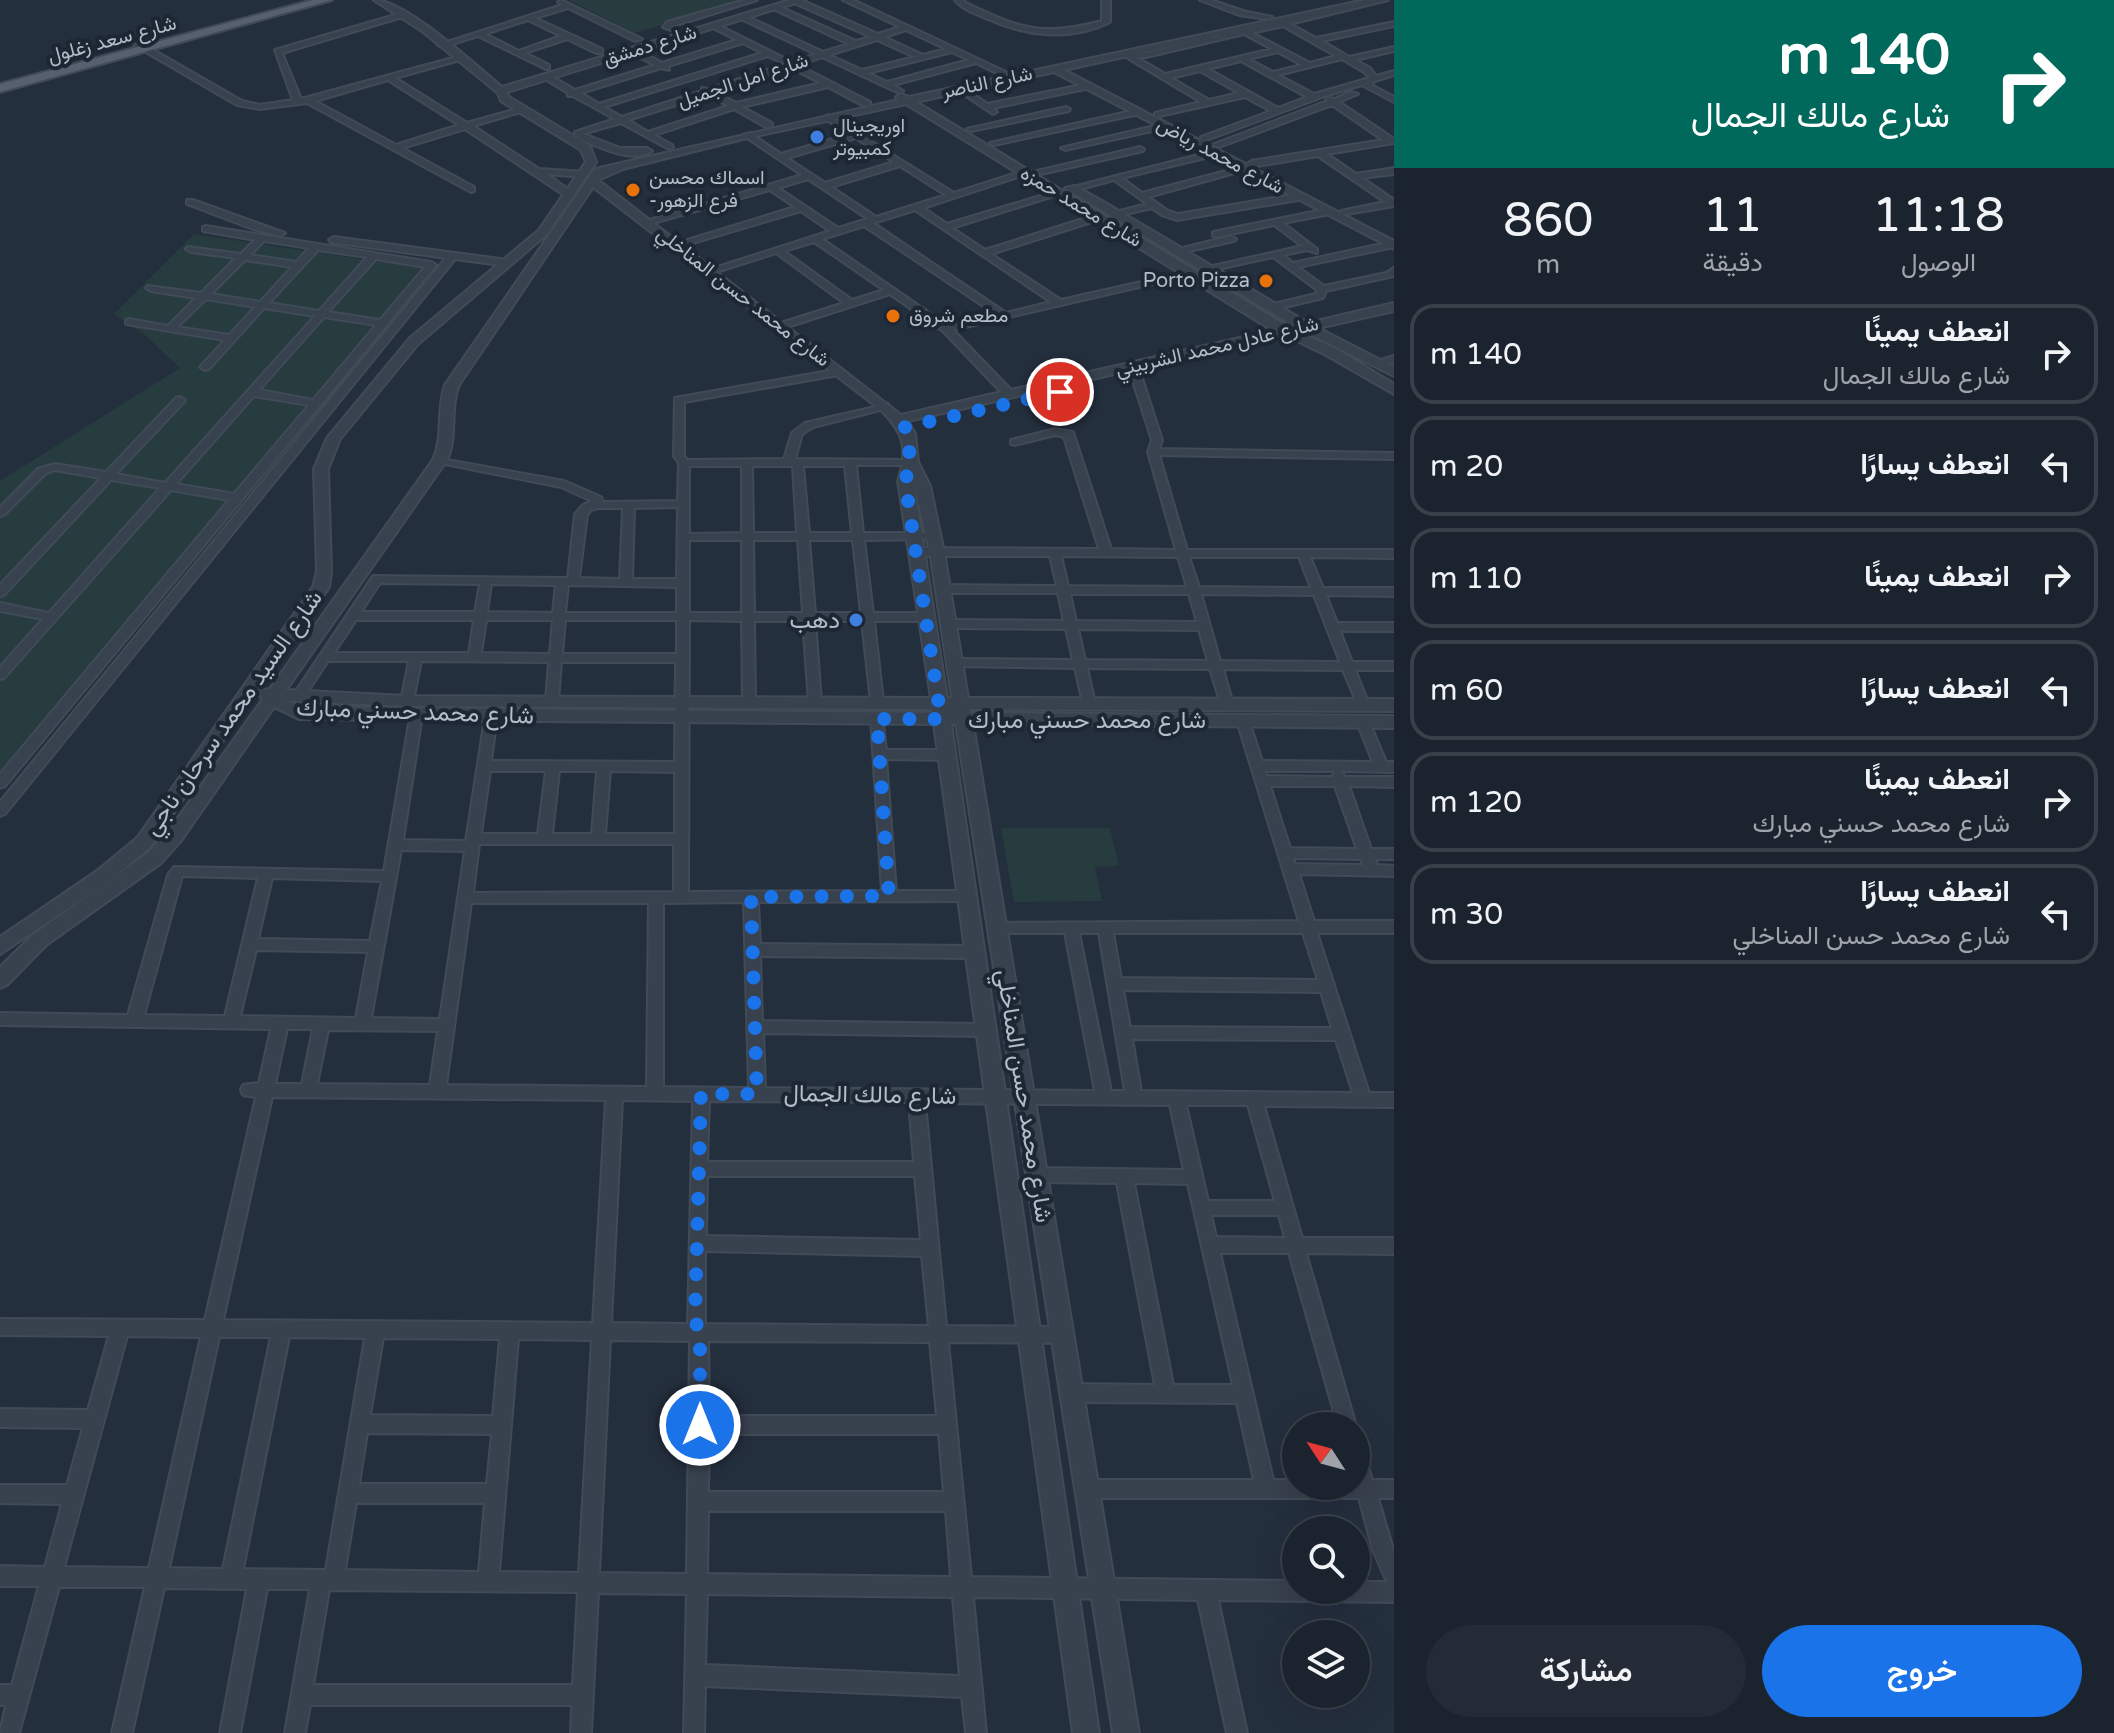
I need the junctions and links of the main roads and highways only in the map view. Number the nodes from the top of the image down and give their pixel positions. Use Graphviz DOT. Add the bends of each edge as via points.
graph roads {
  1 [pos="304,0"];
  2 [pos="326,0"];
  3 [pos="142,47"];
  4 [pos="0,82"];
  5 [pos="0,88"];
  1 -- 3 [label="main road, شارع سعد زغلول"];
  2 -- 3 [label="main road, شارع سعد زغلول"];
  3 -- 4 [label="main road, شارع سعد زغلول"];
  3 -- 5 [label="main road, شارع سعد زغلول"];
}
